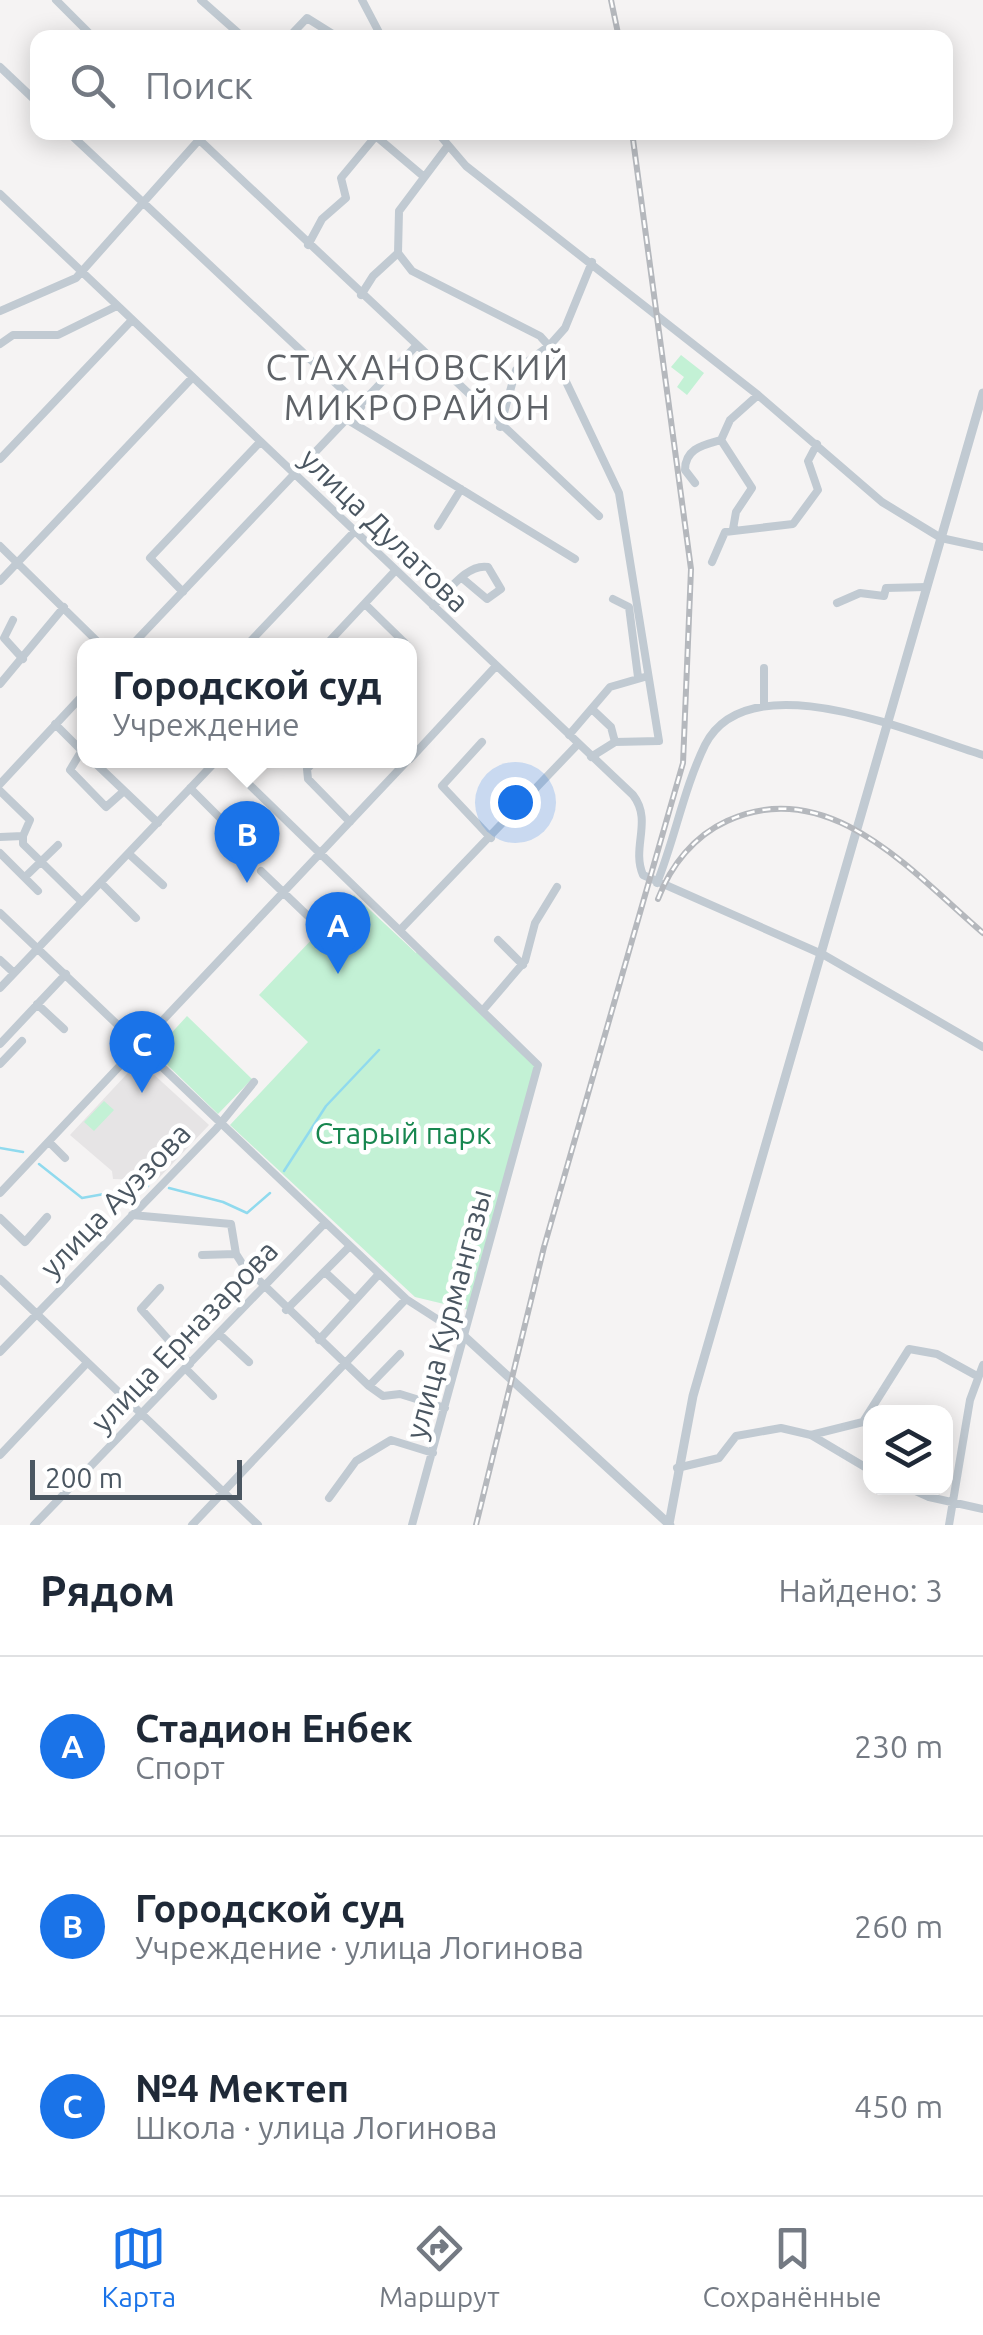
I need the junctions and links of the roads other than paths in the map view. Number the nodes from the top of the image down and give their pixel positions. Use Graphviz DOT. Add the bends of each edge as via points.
graph roads {
  1 [pos="56,0"];
  2 [pos="201,0"];
  3 [pos="362,0"];
  4 [pos="86,30"];
  5 [pos="235,30"];
  6 [pos="296,30"];
  7 [pos="326,30"];
  8 [pos="378,30"];
  9 [pos="0,67"];
  10 [pos="30,95"];
  11 [pos="76,140"];
  12 [pos="199,140"];
  13 [pos="207,140"];
  14 [pos="368,140"];
  15 [pos="379,140"];
  16 [pos="443,140"];
  17 [pos="447,146"];
  18 [pos="422,176"];
  19 [pos="0,194"];
  20 [pos="141,203"];
  21 [pos="308,245"];
  22 [pos="398,253"];
  23 [pos="592,262"];
  24 [pos="81,272"];
  25 [pos="361,295"];
  26 [pos="117,306"];
  27 [pos="0,310"];
  28 [pos="132,320"];
  29 [pos="0,344"];
  30 [pos="550,346"];
  31 [pos="415,347"];
  32 [pos="192,378"];
  33 [pos="983,393"];
  34 [pos="758,395"];
  35 [pos="362,406"];
  36 [pos="348,420"];
  37 [pos="500,427"];
  38 [pos="721,440"];
  39 [pos="260,442"];
  40 [pos="816,444"];
  41 [pos="0,459"];
  42 [pos="294,474"];
  43 [pos="695,482"];
  44 [pos="460,489"];
  45 [pos="599,516"];
  46 [pos="438,526"];
  47 [pos="733,529"];
  48 [pos="354,532"];
  49 [pos="941,538"];
  50 [pos="0,546"];
  51 [pos="983,547"];
  52 [pos="574,559"];
  53 [pos="712,562"];
  54 [pos="17,563"];
  55 [pos="395,572"];
  56 [pos="462,578"];
  57 [pos="0,581"];
  58 [pos="927,586"];
  59 [pos="184,592"];
  60 [pos="612,599"];
  61 [pos="837,603"];
  62 [pos="365,604"];
  63 [pos="433,606"];
  64 [pos="64,607"];
  65 [pos="13,620"];
  66 [pos="94,638"];
  67 [pos="139,638"];
  68 [pos="254,638"];
  69 [pos="333,638"];
  70 [pos="398,638"];
  71 [pos="23,659"];
  72 [pos="496,666"];
  73 [pos="764,668"];
  74 [pos="643,677"];
  75 [pos="0,684"];
  76 [pos="77,701"];
  77 [pos="764,704"];
  78 [pos="593,710"];
  79 [pos="55,724"];
  80 [pos="888,728"];
  81 [pos="569,735"];
  82 [pos="482,742"];
  83 [pos="615,742"];
  84 [pos="578,744"];
  85 [pos="77,746"];
  86 [pos="417,751"];
  87 [pos="983,755"];
  88 [pos="591,757"];
  89 [pos="77,760"];
  90 [pos="100,768"];
  91 [pos="211,768"];
  92 [pos="229,768"];
  93 [pos="309,768"];
  94 [pos="401,768"];
  95 [pos="0,787"];
  96 [pos="190,788"];
  97 [pos="124,791"];
  98 [pos="350,822"];
  99 [pos="158,823"];
  100 [pos="22,836"];
  101 [pos="0,837"];
  102 [pos="491,838"];
  103 [pos="58,845"];
  104 [pos="251,849"];
  105 [pos="0,853"];
  106 [pos="321,853"];
  107 [pos="128,854"];
  108 [pos="42,862"];
  109 [pos="262,871"];
  110 [pos="25,877"];
  111 [pos="100,883"];
  112 [pos="657,883"];
  113 [pos="163,885"];
  114 [pos="557,887"];
  115 [pos="38,891"];
  116 [pos="284,893"];
  117 [pos="82,902"];
  118 [pos="0,913"];
  119 [pos="136,918"];
  120 [pos="310,918"];
  121 [pos="400,930"];
  122 [pos="498,940"];
  123 [pos="37,949"];
  124 [pos="824,955"];
  125 [pos="0,960"];
  126 [pos="523,965"];
  127 [pos="14,974"];
  128 [pos="66,974"];
  129 [pos="0,988"];
  130 [pos="37,1004"];
  131 [pos="484,1010"];
  132 [pos="64,1029"];
  133 [pos="22,1041"];
  134 [pos="0,1044"];
  135 [pos="140,1046"];
  136 [pos="983,1048"];
  137 [pos="0,1064"];
  138 [pos="10,1074"];
  139 [pos="254,1082"];
  140 [pos="220,1123"];
  141 [pos="49,1142"];
  142 [pos="65,1158"];
  143 [pos="0,1193"];
  144 [pos="132,1215"];
  145 [pos="47,1216"];
  146 [pos="0,1218"];
  147 [pos="325,1223"];
  148 [pos="350,1246"];
  149 [pos="236,1254"];
  150 [pos="202,1255"];
  151 [pos="325,1272"];
  152 [pos="379,1274"];
  153 [pos="0,1279"];
  154 [pos="262,1286"];
  155 [pos="160,1288"];
  156 [pos="406,1299"];
  157 [pos="355,1300"];
  158 [pos="286,1310"];
  159 [pos="36,1314"];
  160 [pos="219,1334"];
  161 [pos="465,1338"];
  162 [pos="319,1340"];
  163 [pos="0,1352"];
  164 [pos="400,1354"];
  165 [pos="250,1362"];
  166 [pos="343,1362"];
  167 [pos="87,1363"];
  168 [pos="983,1365"];
  169 [pos="188,1366"];
  170 [pos="978,1376"];
  171 [pos="369,1386"];
  172 [pos="972,1392"];
  173 [pos="213,1396"];
  174 [pos="983,1399"];
  175 [pos="445,1408"];
  176 [pos="141,1414"];
  177 [pos="811,1435"];
  178 [pos="433,1453"];
  179 [pos="0,1455"];
  180 [pos="863,1466"];
  181 [pos="677,1468"];
  182 [pos="224,1492"];
  183 [pos="932,1495"];
  184 [pos="329,1498"];
  185 [pos="951,1501"];
  186 [pos="983,1509"];
  187 [pos="34,1525"];
  188 [pos="192,1525"];
  189 [pos="258,1525"];
  190 [pos="412,1525"];
  191 [pos="670,1525"];
  192 [pos="949,1525"];
  1 -- 4 [label="street"];
  2 -- 5 [label="street"];
  3 -- 8 [label="street"];
  6 -- 7 [label="street" via="307,18"];
  9 -- 10 [label="street"];
  11 -- 20 [label="street"];
  12 -- 20 [label="street"];
  13 -- 21 [label="street"];
  14 -- 21 [label="street" via="341,178 346,198 322,219"];
  15 -- 18 [label="street"];
  16 -- 17 [label="street"];
  17 -- 18 [label="street"];
  17 -- 23 [label="street"];
  18 -- 22 [label="street" via="400,211"];
  19 -- 24 [label="street, улица Дулатова"];
  20 -- 24 [label="street"];
  20 -- 35 [label="street"];
  21 -- 25 [label="street"];
  22 -- 25 [label="street"];
  22 -- 30 [label="street" via="412,271"];
  23 -- 30 [label="street" via="566,328"];
  23 -- 34 [label="street"];
  24 -- 26 [label="street, улица Дулатова"];
  24 -- 27 [label="street"];
  25 -- 31 [label="street"];
  26 -- 28 [label="street, улица Дулатова"];
  26 -- 29 [label="street" via="58,336 13,335"];
  28 -- 32 [label="street, улица Дулатова"];
  28 -- 41 [label="street"];
  30 -- 37 [label="street" via="516,370"];
  30 -- 74 [label="street" via="619,493"];
  31 -- 35 [label="street"];
  31 -- 37 [label="street"];
  32 -- 39 [label="street, улица Дулатова"];
  32 -- 54 [label="street"];
  33 -- 49 [label="street"];
  34 -- 38 [label="street" via="730,420"];
  34 -- 40 [label="street"];
  35 -- 36 [label="street"];
  36 -- 42 [label="street"];
  36 -- 44 [label="street"];
  37 -- 45 [label="street"];
  38 -- 43 [label="street" via="687,458 685,470"];
  38 -- 47 [label="street" via="752,488"];
  39 -- 42 [label="street, улица Дулатова"];
  39 -- 59 [label="street" via="150,558"];
  40 -- 47 [label="street" via="808,462 818,490 793,524"];
  40 -- 49 [label="street" via="882,502"];
  42 -- 48 [label="street, улица Дулатова"];
  42 -- 59 [label="street"];
  44 -- 46 [label="street"];
  44 -- 52 [label="street"];
  47 -- 53 [label="street" via="718,538"];
  48 -- 55 [label="street, улица Дулатова"];
  48 -- 68 [label="street"];
  49 -- 51 [label="street"];
  49 -- 58 [label="street"];
  50 -- 54 [label="street"];
  54 -- 57 [label="street"];
  54 -- 64 [label="street"];
  55 -- 62 [label="street"];
  55 -- 63 [label="street, улица Дулатова"];
  56 -- 56 [label="street" via="485,566 502,589 487,599"];
  56 -- 63 [label="street"];
  58 -- 61 [label="street" via="886,588 884,596 860,593"];
  58 -- 80 [label="street"];
  59 -- 67 [label="street"];
  60 -- 74 [label="street" via="629,608"];
  62 -- 69 [label="street"];
  62 -- 70 [label="street"];
  63 -- 72 [label="street, улица Дулатова"];
  64 -- 66 [label="street"];
  64 -- 71 [label="street"];
  65 -- 71 [label="street" via="4,638"];
  71 -- 75 [label="street"];
  72 -- 81 [label="street, улица Дулатова"];
  72 -- 86 [label="street"];
  73 -- 77 [label="street"];
  74 -- 78 [label="street" via="614,684"];
  74 -- 83 [label="street" via="660,741"];
  76 -- 79 [label="street"];
  77 -- 80 [label="street" via="856,715"];
  77 -- 112 [label="street" via="732,716 705,746"];
  78 -- 81 [label="street"];
  78 -- 83 [label="street"];
  79 -- 85 [label="street"];
  79 -- 95 [label="street"];
  80 -- 87 [label="street"];
  80 -- 124 [label="street"];
  81 -- 84 [label="street, улица Дулатова"];
  82 -- 102 [label="street" via="442,786"];
  83 -- 88 [label="street"];
  84 -- 88 [label="street, улица Дулатова"];
  84 -- 102 [label="street"];
  88 -- 112 [label="street, улица Дулатова" via="638,801 644,822 638,857 646,878"];
  89 -- 97 [label="street" via="70,770 106,807"];
  90 -- 97 [label="street"];
  91 -- 96 [label="street"];
  92 -- 106 [label="street"];
  93 -- 98 [label="street" via="310,782"];
  94 -- 98 [label="street"];
  95 -- 100 [label="street" via="30,820"];
  96 -- 99 [label="street"];
  96 -- 104 [label="street"];
  97 -- 99 [label="street"];
  98 -- 106 [label="street"];
  99 -- 107 [label="street"];
  100 -- 101 [label="street"];
  100 -- 108 [label="street"];
  102 -- 121 [label="street"];
  103 -- 108 [label="street"];
  105 -- 110 [label="street"];
  106 -- 116 [label="street"];
  106 -- 121 [label="street"];
  107 -- 111 [label="street"];
  107 -- 113 [label="street"];
  108 -- 110 [label="street"];
  108 -- 117 [label="street"];
  109 -- 116 [label="street"];
  110 -- 115 [label="street"];
  111 -- 117 [label="street"];
  111 -- 119 [label="street"];
  112 -- 124 [label="street"];
  114 -- 126 [label="street" via="535,923"];
  116 -- 120 [label="street"];
  116 -- 135 [label="street"];
  117 -- 123 [label="street"];
  118 -- 123 [label="street"];
  121 -- 131 [label="street"];
  122 -- 126 [label="street"];
  123 -- 127 [label="street"];
  123 -- 128 [label="street"];
  124 -- 136 [label="street"];
  124 -- 181 [label="street"];
  125 -- 127 [label="street"];
  126 -- 131 [label="street"];
  127 -- 129 [label="street"];
  128 -- 130 [label="street"];
  128 -- 135 [label="street"];
  130 -- 132 [label="street"];
  130 -- 134 [label="street"];
  131 -- 161 [label="street, улица Курмангазы" via="534,1058 538,1070"];
  133 -- 137 [label="street"];
  135 -- 140 [label="street"];
  135 -- 141 [label="street"];
  137 -- 138 [label="street"];
  139 -- 140 [label="street, улица Ауэзова"];
  140 -- 144 [label="street, улица Ауэзова"];
  140 -- 147 [label="street"];
  141 -- 142 [label="street"];
  141 -- 143 [label="street"];
  144 -- 149 [label="street" via="224,1220 234,1230"];
  144 -- 159 [label="street, улица Ауэзова"];
  145 -- 146 [label="street" via="25,1242"];
  147 -- 148 [label="street"];
  147 -- 154 [label="street, улица Ерназарова"];
  148 -- 151 [label="street"];
  148 -- 152 [label="street"];
  149 -- 150 [label="street"];
  149 -- 154 [label="street"];
  151 -- 157 [label="street"];
  151 -- 158 [label="street"];
  152 -- 156 [label="street"];
  152 -- 157 [label="street"];
  153 -- 159 [label="street"];
  154 -- 158 [label="street"];
  154 -- 160 [label="street, улица Ерназарова"];
  155 -- 169 [label="street" via="140,1309"];
  156 -- 161 [label="street"];
  156 -- 166 [label="street"];
  157 -- 162 [label="street"];
  158 -- 162 [label="street"];
  159 -- 163 [label="street, улица Ауэзова"];
  159 -- 167 [label="street"];
  160 -- 165 [label="street"];
  160 -- 169 [label="street, улица Ерназарова"];
  161 -- 175 [label="street, улица Курмангазы"];
  161 -- 191 [label="street"];
  162 -- 166 [label="street"];
  164 -- 171 [label="street"];
  166 -- 171 [label="street"];
  166 -- 182 [label="street"];
  167 -- 176 [label="street"];
  167 -- 179 [label="street"];
  168 -- 170 [label="street"];
  169 -- 173 [label="street"];
  169 -- 176 [label="street, улица Ерназарова"];
  170 -- 172 [label="street"];
  170 -- 177 [label="street" via="938,1354 908,1349 865,1420"];
  171 -- 175 [label="street" via="383,1396 400,1394"];
  172 -- 174 [label="street"];
  172 -- 185 [label="street"];
  175 -- 178 [label="street, улица Курмангазы"];
  176 -- 182 [label="street"];
  176 -- 187 [label="street, улица Ерназарова"];
  177 -- 180 [label="street"];
  177 -- 181 [label="street" via="781,1428 741,1434 722,1457"];
  178 -- 184 [label="street" via="391,1440 356,1461"];
  178 -- 190 [label="street, улица Курмангазы"];
  181 -- 191 [label="street"];
  182 -- 188 [label="street"];
  182 -- 189 [label="street"];
  183 -- 185 [label="street"];
  185 -- 186 [label="street"];
  185 -- 192 [label="street"];
}
